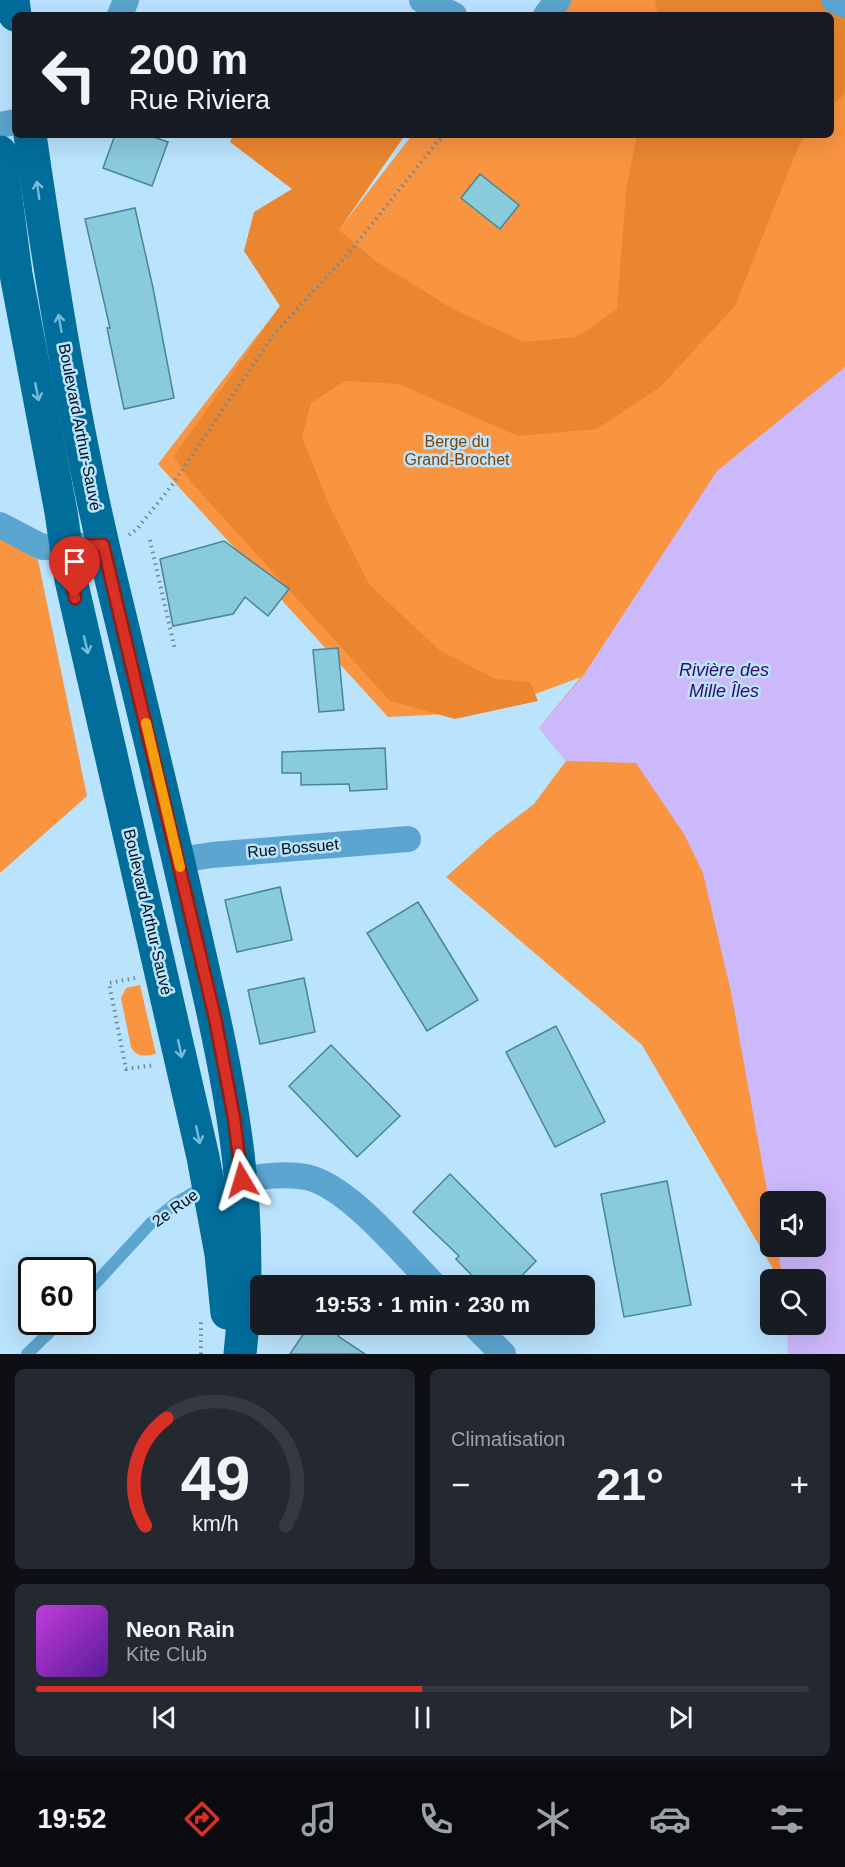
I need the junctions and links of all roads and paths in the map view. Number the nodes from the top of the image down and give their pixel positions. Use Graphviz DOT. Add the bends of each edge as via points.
graph roads {
  1 [pos="422,0"];
  2 [pos="558,0"];
  3 [pos="834,0"];
  4 [pos="845,5"];
  5 [pos="448,12"];
  6 [pos="548,12"];
  7 [pos="30,138"];
  8 [pos="442,138"];
  9 [pos="0,152"];
  10 [pos="47,246"];
  11 [pos="7,254"];
  12 [pos="142,522"];
  13 [pos="0,525"];
  14 [pos="150,540"];
  15 [pos="103,545"];
  16 [pos="65,547"];
  17 [pos="175,650"];
  18 [pos="408,839"];
  19 [pos="179,860"];
  20 [pos="142,976"];
  21 [pos="161,1064"];
  22 [pos="242,1180"];
  23 [pos="209,1184"];
  24 [pos="424,1275"];
  25 [pos="96,1284"];
  26 [pos="47,1335"];
  27 [pos="484,1335"];
  28 [pos="27,1354"];
  29 [pos="228,1354"];
  30 [pos="240,1354"];
  31 [pos="503,1354"];
  1 -- 5 [label="street"];
  2 -- 6 [label="street"];
  3 -- 4 [label="street"];
  10 -- 7 [label="main road, Boulevard Arthur-Sauvé, one-way"];
  8 -- 12 [label="path" via="348,254 274,334 187,465"];
  9 -- 11 [label="main road, Boulevard Arthur-Sauvé"];
  10 -- 11 [label="street"];
  15 -- 10 [label="main road, Boulevard Arthur-Sauvé, one-way"];
  11 -- 16 [label="main road, Boulevard Arthur-Sauvé, one-way"];
  13 -- 16 [label="street" via="34,544"];
  14 -- 17 [label="path"];
  15 -- 16 [label="street"];
  15 -- 19 [label="main road, Boulevard Arthur-Sauvé"];
  16 -- 23 [label="main road, Boulevard Arthur-Sauvé, one-way"];
  18 -- 19 [label="street, Rue Bossuet"];
  19 -- 22 [label="main road, Boulevard Arthur-Sauvé" via="226,1074"];
  20 -- 21 [label="path" via="110,983 126,1069"];
  22 -- 23 [label="street, 2e Rue"];
  22 -- 24 [label="street, 2e Rue" via="298,1176 329,1186 353,1203"];
  22 -- 30 [label="main road, Boulevard Arthur-Sauvé" via="246,1263"];
  23 -- 25 [label="lane, 2e Rue" via="150,1224"];
  23 -- 29 [label="main road, Boulevard Arthur-Sauvé" via="221,1254"];
  26 -- 28 [label="lane"];
  27 -- 31 [label="street"];
}
